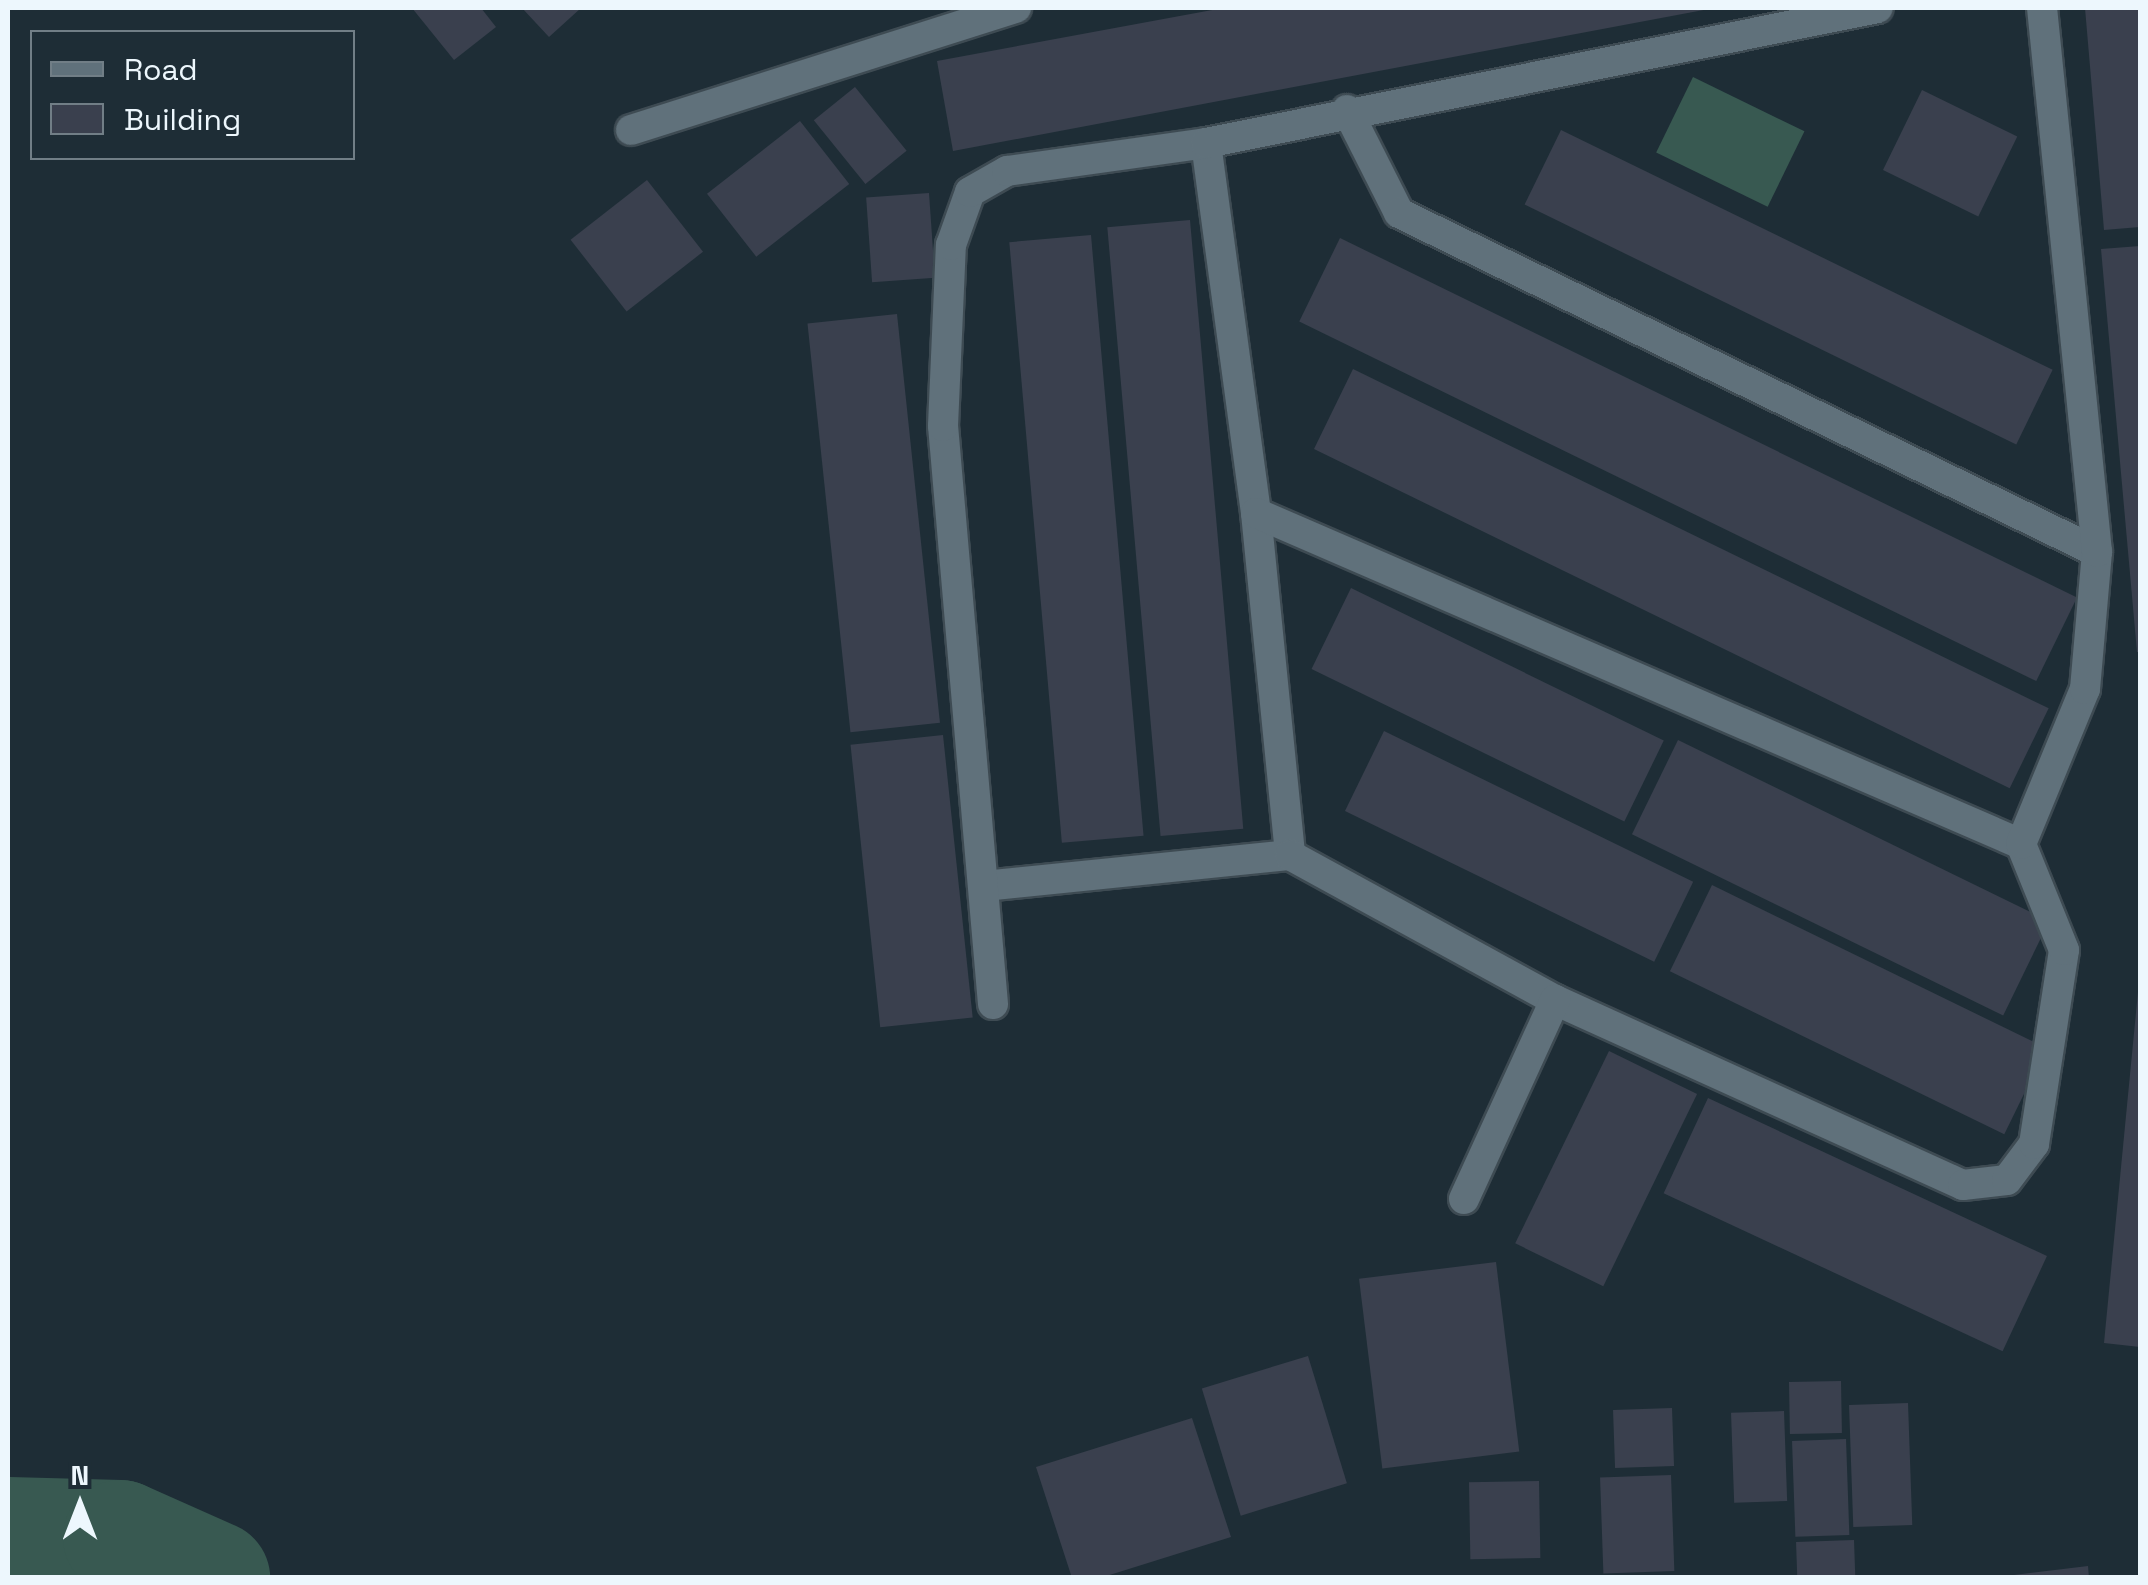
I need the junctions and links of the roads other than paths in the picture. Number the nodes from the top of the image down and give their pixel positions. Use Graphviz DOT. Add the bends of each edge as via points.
graph roads {
  1 [pos="1016,8"];
  2 [pos="1878,8"];
  3 [pos="2042,8"];
  4 [pos="1348,110"];
  5 [pos="631,130"];
  6 [pos="1206,143"];
  7 [pos="1256,513"];
  8 [pos="2097,552"];
  9 [pos="2021,844"];
  10 [pos="1290,855"];
  11 [pos="984,886"];
  12 [pos="1555,1000"];
  13 [pos="993,1004"];
  14 [pos="1464,1199"];
  1 -- 5 [label="street"];
  2 -- 4 [label="street"];
  3 -- 8 [label="street"];
  4 -- 6 [label="street"];
  4 -- 8 [label="street" via="1399,213"];
  6 -- 7 [label="street"];
  6 -- 11 [label="street" via="1007,171 970,192 958,218 943,426"];
  7 -- 9 [label="street"];
  7 -- 10 [label="street"];
  8 -- 9 [label="street" via="2085,689"];
  9 -- 12 [label="street" via="2064,950 2034,1144 2025,1165 1986,1187 1963,1185"];
  10 -- 11 [label="street"];
  10 -- 12 [label="street"];
  11 -- 13 [label="street"];
  12 -- 14 [label="street"];
}
